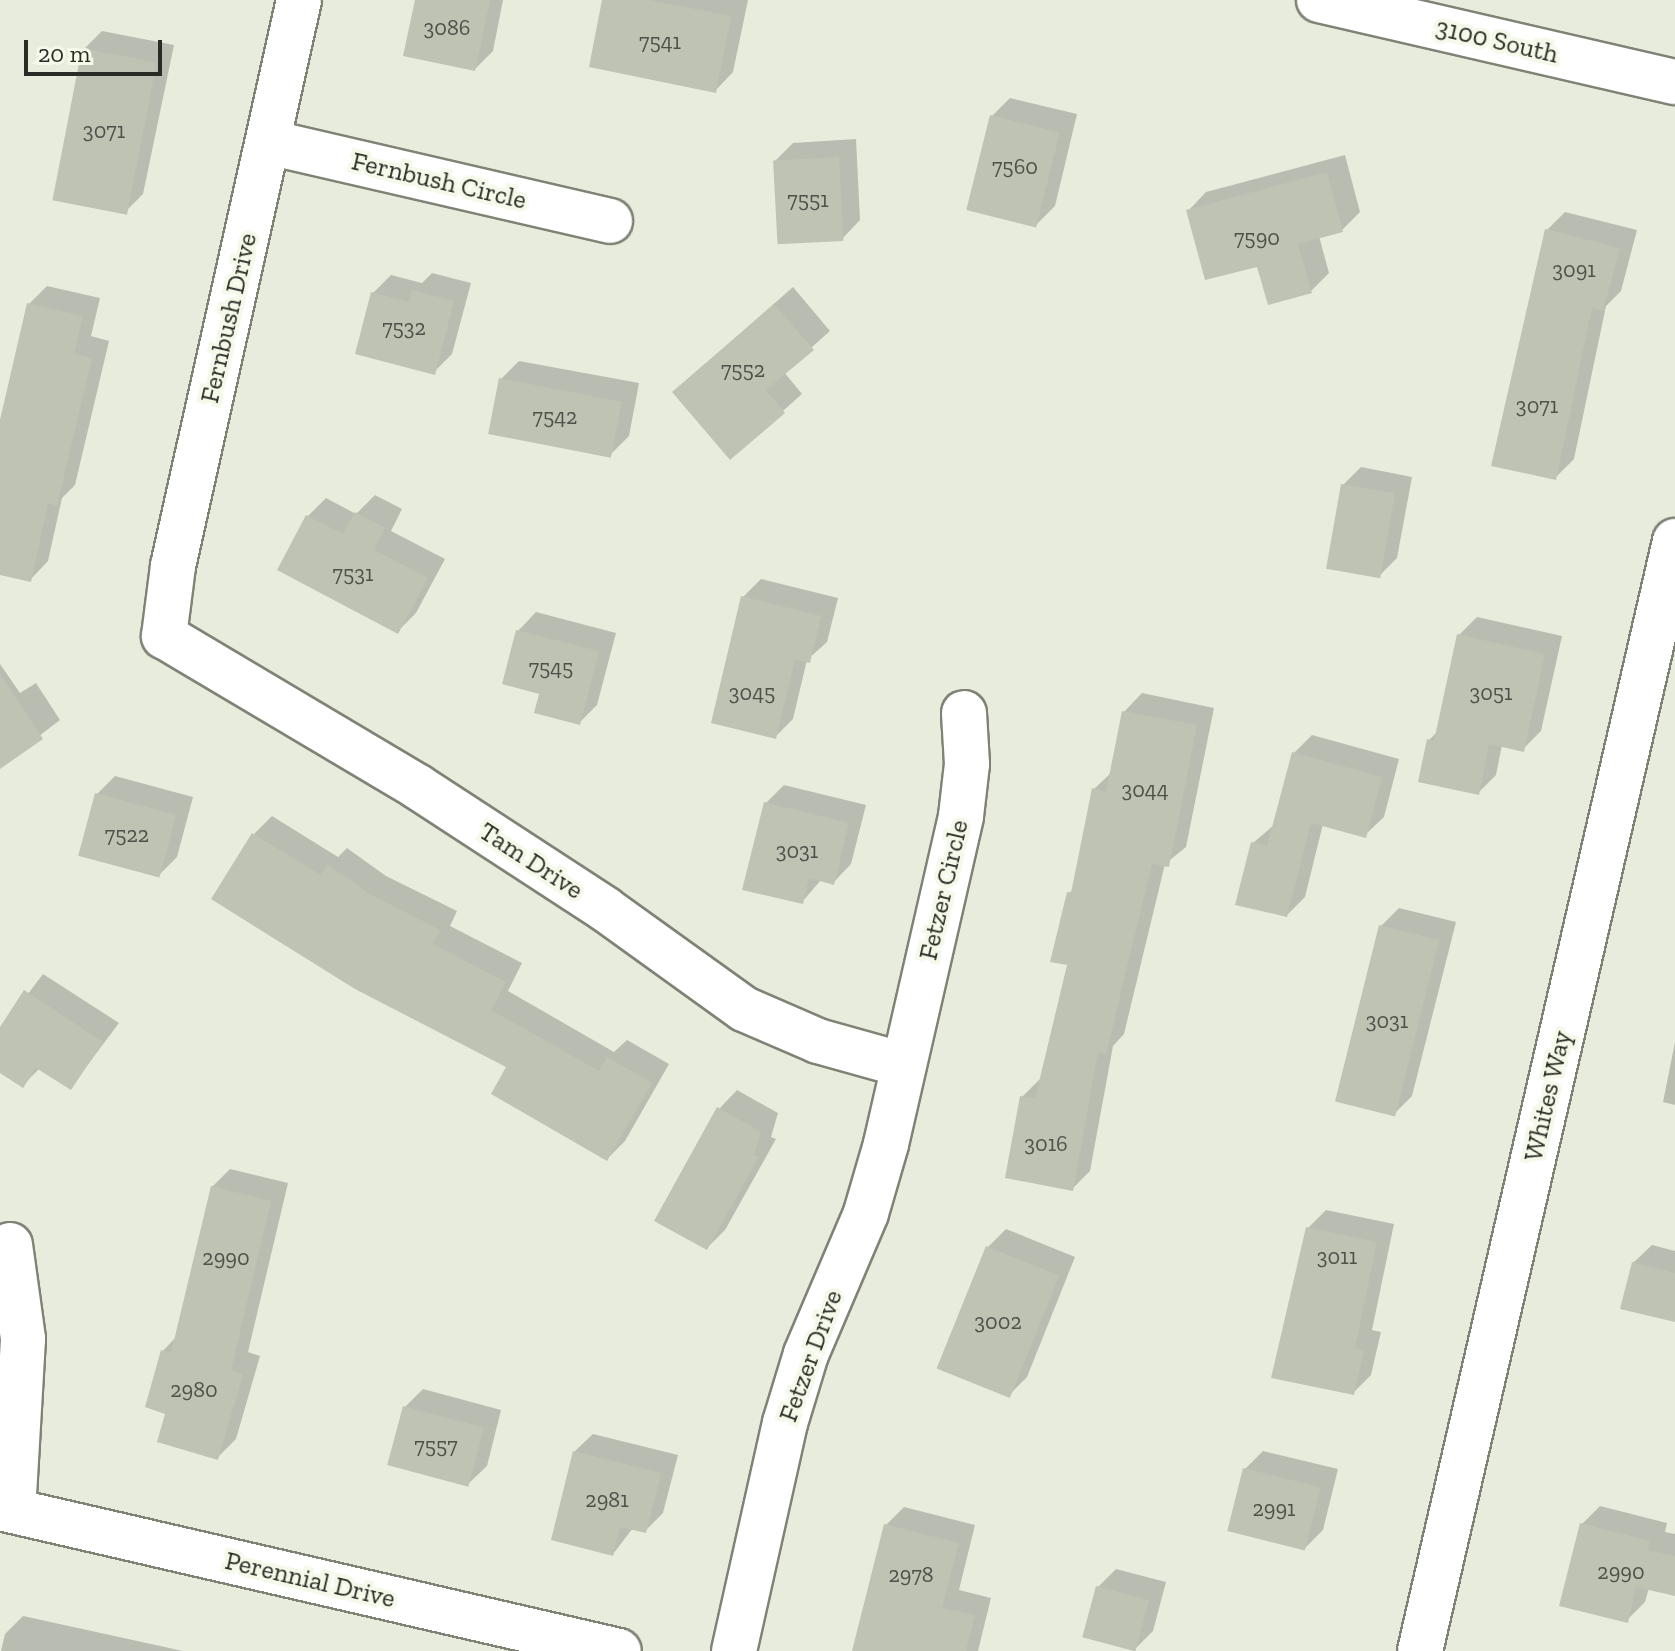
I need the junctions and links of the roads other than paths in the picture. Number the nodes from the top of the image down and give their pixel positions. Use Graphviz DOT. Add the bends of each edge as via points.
graph roads {
  1 [pos="299,0"];
  2 [pos="1319,0"];
  3 [pos="1675,82"];
  4 [pos="268,142"];
  5 [pos="610,221"];
  6 [pos="1675,541"];
  7 [pos="164,636"];
  8 [pos="964,713"];
  9 [pos="904,1065"];
  10 [pos="10,1245"];
  11 [pos="6,1510"];
  12 [pos="619,1651"];
  13 [pos="734,1651"];
  14 [pos="1420,1651"];
  1 -- 4 [label="street, Fernbush Drive"];
  2 -- 3 [label="street, 3100 South"];
  4 -- 5 [label="street, Fernbush Circle"];
  4 -- 7 [label="street, Fernbush Drive" via="173,566"];
  6 -- 14 [label="street, Whites Way"];
  7 -- 9 [label="street, Tam Drive" via="418,787 605,909 744,1009 818,1041"];
  8 -- 9 [label="street, Fetzer Circle" via="967,764 961,816"];
  9 -- 13 [label="street, Fetzer Drive" via="866,1213 806,1354 789,1409"];
  10 -- 11 [label="street" via="23,1339"];
  11 -- 12 [label="street, Perennial Drive"];
}
